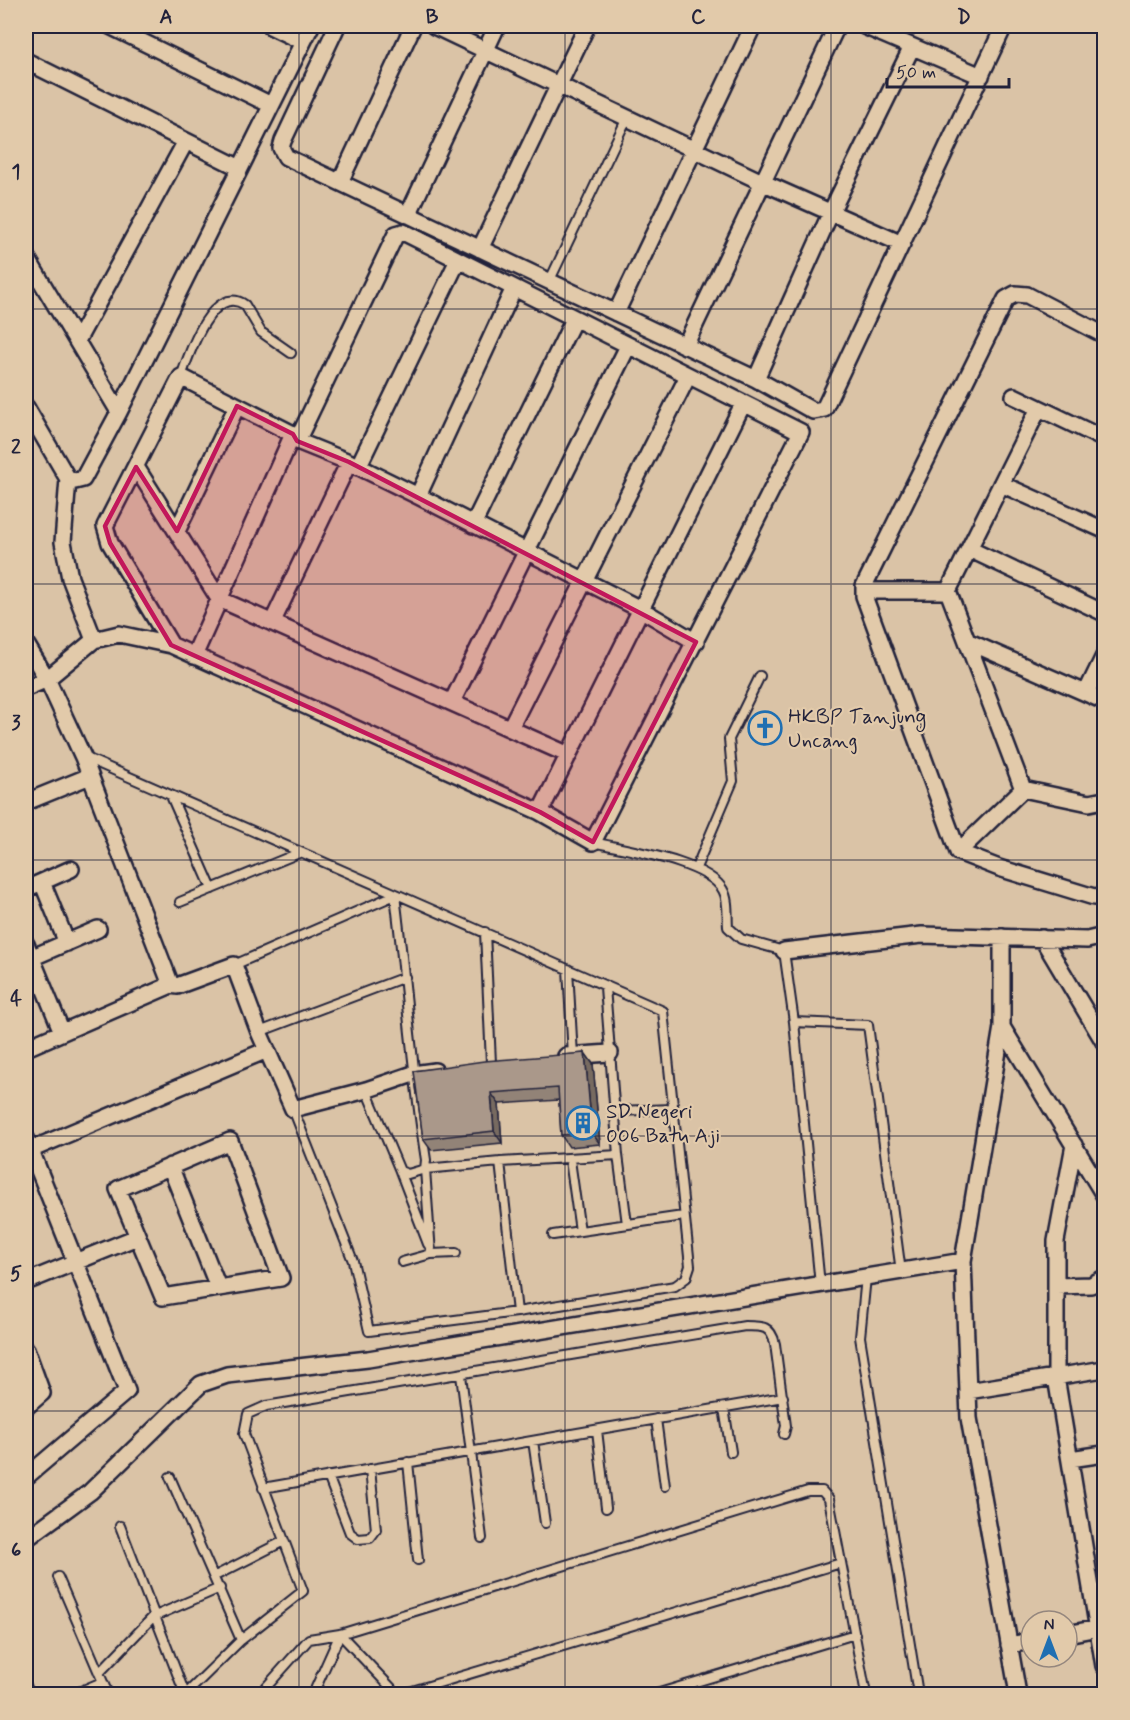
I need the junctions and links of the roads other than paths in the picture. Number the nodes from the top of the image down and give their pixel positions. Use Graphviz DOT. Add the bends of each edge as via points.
graph roads {
  1 [pos="110,26"];
  2 [pos="270,26"];
  3 [pos="310,26"];
  4 [pos="337,26"];
  5 [pos="413,26"];
  6 [pos="434,26"];
  7 [pos="497,26"];
  8 [pos="587,26"];
  9 [pos="753,26"];
  10 [pos="837,26"];
  11 [pos="864,26"];
  12 [pos="1004,26"];
  13 [pos="303,42"];
  14 [pos="912,48"];
  15 [pos="485,50"];
  16 [pos="26,61"];
  17 [pos="981,76"];
  18 [pos="558,85"];
  19 [pos="271,105"];
  20 [pos="627,118"];
  21 [pos="186,141"];
  22 [pos="695,151"];
  23 [pos="240,168"];
  24 [pos="340,183"];
  25 [pos="762,183"];
  26 [pos="831,212"];
  27 [pos="408,215"];
  28 [pos="902,244"];
  29 [pos="480,249"];
  30 [pos="456,251"];
  31 [pos="26,256"];
  32 [pos="549,282"];
  33 [pos="514,288"];
  34 [pos="616,313"];
  35 [pos="574,319"];
  36 [pos="1104,335"];
  37 [pos="77,341"];
  38 [pos="628,346"];
  39 [pos="685,346"];
  40 [pos="291,353"];
  41 [pos="688,376"];
  42 [pos="181,377"];
  43 [pos="756,379"];
  44 [pos="1014,396"];
  45 [pos="743,404"];
  46 [pos="237,406"];
  47 [pos="26,407"];
  48 [pos="1039,408"];
  49 [pos="119,412"];
  50 [pos="295,437"];
  51 [pos="1104,439"];
  52 [pos="353,464"];
  53 [pos="136,467"];
  54 [pos="68,479"];
  55 [pos="1001,483"];
  56 [pos="418,496"];
  57 [pos="473,525"];
  58 [pos="1104,530"];
  59 [pos="177,531"];
  60 [pos="969,549"];
  61 [pos="528,552"];
  62 [pos="586,582"];
  63 [pos="864,591"];
  64 [pos="948,591"];
  65 [pos="219,599"];
  66 [pos="642,610"];
  67 [pos="1104,613"];
  68 [pos="272,622"];
  69 [pos="94,640"];
  70 [pos="967,641"];
  71 [pos="696,642"];
  72 [pos="26,645"];
  73 [pos="171,645"];
  74 [pos="194,656"];
  75 [pos="1104,656"];
  76 [pos="760,676"];
  77 [pos="47,679"];
  78 [pos="26,688"];
  79 [pos="1086,693"];
  80 [pos="1104,701"];
  81 [pos="452,702"];
  82 [pos="510,728"];
  83 [pos="569,754"];
  84 [pos="83,757"];
  85 [pos="90,776"];
  86 [pos="1023,789"];
  87 [pos="171,796"];
  88 [pos="1104,800"];
  89 [pos="26,802"];
  90 [pos="540,812"];
  91 [pos="593,842"];
  92 [pos="958,852"];
  93 [pos="299,853"];
  94 [pos="696,868"];
  95 [pos="71,869"];
  96 [pos="42,882"];
  97 [pos="26,889"];
  98 [pos="212,889"];
  99 [pos="395,896"];
  100 [pos="1104,896"];
  101 [pos="180,902"];
  102 [pos="98,929"];
  103 [pos="486,932"];
  104 [pos="1104,936"];
  105 [pos="1002,937"];
  106 [pos="1042,938"];
  107 [pos="67,943"];
  108 [pos="28,951"];
  109 [pos="784,951"];
  110 [pos="234,965"];
  111 [pos="568,969"];
  112 [pos="405,977"];
  113 [pos="171,985"];
  114 [pos="605,987"];
  115 [pos="794,1022"];
  116 [pos="1002,1027"];
  117 [pos="62,1032"];
  118 [pos="259,1032"];
  119 [pos="1104,1042"];
  120 [pos="26,1048"];
  121 [pos="267,1050"];
  122 [pos="610,1053"];
  123 [pos="573,1056"];
  124 [pos="550,1058"];
  125 [pos="491,1063"];
  126 [pos="446,1070"];
  127 [pos="413,1074"];
  128 [pos="366,1090"];
  129 [pos="293,1108"];
  130 [pos="674,1109"];
  131 [pos="615,1111"];
  132 [pos="28,1144"];
  133 [pos="1074,1145"];
  134 [pos="618,1155"];
  135 [pos="570,1160"];
  136 [pos="500,1162"];
  137 [pos="170,1166"];
  138 [pos="425,1169"];
  139 [pos="400,1171"];
  140 [pos="1104,1196"];
  141 [pos="683,1216"];
  142 [pos="627,1224"];
  143 [pos="580,1231"];
  144 [pos="553,1235"];
  145 [pos="137,1237"];
  146 [pos="456,1253"];
  147 [pos="431,1254"];
  148 [pos="963,1261"];
  149 [pos="402,1262"];
  150 [pos="76,1263"];
  151 [pos="901,1272"];
  152 [pos="866,1277"];
  153 [pos="1104,1278"];
  154 [pos="26,1282"];
  155 [pos="820,1285"];
  156 [pos="1056,1286"];
  157 [pos="218,1287"];
  158 [pos="517,1311"];
  159 [pos="27,1359"];
  160 [pos="1104,1369"];
  161 [pos="461,1375"];
  162 [pos="1056,1377"];
  163 [pos="968,1391"];
  164 [pos="783,1397"];
  165 [pos="26,1407"];
  166 [pos="724,1408"];
  167 [pos="656,1419"];
  168 [pos="597,1430"];
  169 [pos="784,1434"];
  170 [pos="533,1441"];
  171 [pos="471,1451"];
  172 [pos="731,1452"];
  173 [pos="1104,1454"];
  174 [pos="1070,1460"];
  175 [pos="408,1462"];
  176 [pos="370,1469"];
  177 [pos="328,1476"];
  178 [pos="26,1477"];
  179 [pos="170,1477"];
  180 [pos="665,1486"];
  181 [pos="264,1488"];
  182 [pos="606,1508"];
  183 [pos="545,1523"];
  184 [pos="120,1526"];
  185 [pos="482,1538"];
  186 [pos="26,1539"];
  187 [pos="284,1541"];
  188 [pos="418,1560"];
  189 [pos="842,1563"];
  190 [pos="215,1576"];
  191 [pos="58,1577"];
  192 [pos="220,1588"];
  193 [pos="153,1617"];
  194 [pos="1098,1628"];
  195 [pos="1079,1632"];
  196 [pos="340,1634"];
  197 [pos="855,1634"];
  198 [pos="241,1640"];
  199 [pos="1019,1643"];
  200 [pos="1009,1645"];
  201 [pos="1104,1666"];
  202 [pos="99,1673"];
  203 [pos="102,1682"];
  204 [pos="26,1685"];
  205 [pos="29,1695"];
  206 [pos="74,1695"];
  207 [pos="108,1695"];
  208 [pos="186,1695"];
  209 [pos="260,1695"];
  210 [pos="313,1695"];
  211 [pos="397,1695"];
  212 [pos="402,1695"];
  213 [pos="656,1695"];
  214 [pos="866,1695"];
  215 [pos="918,1695"];
  216 [pos="1018,1695"];
  1 -- 19 [label="street"];
  2 -- 13 [label="street"];
  3 -- 13 [label="street"];
  4 -- 24 [label="street" via="281,148 286,157"];
  5 -- 24 [label="street"];
  6 -- 15 [label="street"];
  7 -- 15 [label="street"];
  8 -- 18 [label="street"];
  9 -- 22 [label="street"];
  10 -- 25 [label="street"];
  11 -- 14 [label="street"];
  12 -- 17 [label="street"];
  13 -- 19 [label="street"];
  14 -- 17 [label="street"];
  14 -- 26 [label="street"];
  15 -- 18 [label="street"];
  15 -- 27 [label="street"];
  16 -- 21 [label="street"];
  17 -- 28 [label="street"];
  18 -- 20 [label="street"];
  18 -- 29 [label="street"];
  19 -- 23 [label="street"];
  20 -- 22 [label="street"];
  20 -- 32 [label="lane"];
  21 -- 23 [label="street"];
  21 -- 37 [label="street"];
  22 -- 25 [label="street"];
  22 -- 34 [label="street"];
  23 -- 49 [label="street"];
  24 -- 27 [label="street"];
  25 -- 26 [label="street"];
  25 -- 39 [label="street"];
  26 -- 28 [label="street"];
  26 -- 43 [label="street"];
  27 -- 30 [label="street"];
  28 -- 43 [label="street" via="824,409 813,411"];
  29 -- 30 [label="street"];
  29 -- 32 [label="street"];
  30 -- 33 [label="street"];
  30 -- 50 [label="street" via="404,232 396,234"];
  30 -- 52 [label="street"];
  31 -- 37 [label="street"];
  32 -- 34 [label="street"];
  33 -- 35 [label="street"];
  33 -- 56 [label="street"];
  34 -- 39 [label="street"];
  35 -- 38 [label="street"];
  35 -- 57 [label="street"];
  36 -- 63 [label="street" via="1027,295 1015,294 1006,299"];
  37 -- 49 [label="street"];
  38 -- 41 [label="street"];
  38 -- 61 [label="street"];
  39 -- 43 [label="street"];
  40 -- 42 [label="lane" via="261,332 245,305 230,302 206,320"];
  41 -- 45 [label="street"];
  41 -- 62 [label="street"];
  42 -- 46 [label="street"];
  42 -- 53 [label="street"];
  44 -- 48 [label="street"];
  45 -- 66 [label="street"];
  45 -- 71 [label="street" via="801,432"];
  46 -- 50 [label="street"];
  46 -- 59 [label="street"];
  47 -- 54 [label="street"];
  48 -- 51 [label="street"];
  48 -- 55 [label="street"];
  49 -- 54 [label="street" via="83,479"];
  50 -- 52 [label="street"];
  50 -- 65 [label="street"];
  52 -- 56 [label="street"];
  52 -- 68 [label="street"];
  53 -- 59 [label="street"];
  53 -- 73 [label="street" via="105,526 110,543"];
  54 -- 69 [label="street" via="63,542 70,578"];
  55 -- 58 [label="street"];
  55 -- 60 [label="street"];
  56 -- 57 [label="street"];
  57 -- 61 [label="street"];
  59 -- 65 [label="street"];
  60 -- 64 [label="street"];
  60 -- 67 [label="street"];
  61 -- 62 [label="street"];
  61 -- 81 [label="street"];
  62 -- 66 [label="street"];
  62 -- 82 [label="street"];
  63 -- 64 [label="street"];
  63 -- 92 [label="street"];
  64 -- 70 [label="street"];
  65 -- 68 [label="street"];
  65 -- 74 [label="street"];
  66 -- 71 [label="street"];
  66 -- 83 [label="street"];
  68 -- 81 [label="street"];
  69 -- 73 [label="street" via="119,634"];
  69 -- 77 [label="street"];
  70 -- 79 [label="street"];
  70 -- 86 [label="street"];
  71 -- 91 [label="street"];
  72 -- 77 [label="street"];
  73 -- 74 [label="street"];
  74 -- 90 [label="street"];
  75 -- 79 [label="street"];
  76 -- 94 [label="lane" via="729,739 732,781"];
  77 -- 78 [label="street"];
  77 -- 84 [label="street"];
  79 -- 80 [label="street"];
  81 -- 82 [label="street"];
  82 -- 83 [label="street"];
  83 -- 90 [label="street"];
  84 -- 85 [label="street"];
  84 -- 87 [label="lane"];
  85 -- 89 [label="street"];
  85 -- 113 [label="street"];
  86 -- 88 [label="street" via="1089,803"];
  86 -- 92 [label="street"];
  87 -- 93 [label="lane"];
  87 -- 98 [label="lane"];
  90 -- 91 [label="street"];
  91 -- 94 [label="lane"];
  92 -- 100 [label="street" via="1094,897"];
  93 -- 98 [label="lane"];
  93 -- 99 [label="lane"];
  94 -- 109 [label="lane" via="722,887 728,927 741,939"];
  95 -- 96 [label="street"];
  96 -- 97 [label="street"];
  96 -- 107 [label="street"];
  98 -- 101 [label="lane"];
  99 -- 103 [label="lane"];
  99 -- 110 [label="lane"];
  99 -- 112 [label="lane"];
  102 -- 107 [label="street"];
  103 -- 111 [label="lane"];
  103 -- 125 [label="lane"];
  104 -- 106 [label="street" via="1087,940"];
  105 -- 106 [label="street"];
  105 -- 109 [label="street" via="922,935"];
  105 -- 116 [label="street"];
  106 -- 119 [label="street"];
  107 -- 108 [label="street"];
  108 -- 117 [label="street"];
  109 -- 115 [label="lane"];
  110 -- 113 [label="street"];
  110 -- 118 [label="street"];
  111 -- 114 [label="lane"];
  111 -- 123 [label="lane"];
  112 -- 118 [label="lane"];
  112 -- 127 [label="lane"];
  113 -- 117 [label="street"];
  114 -- 122 [label="lane"];
  114 -- 130 [label="lane" via="663,1011"];
  115 -- 151 [label="lane" via="868,1025"];
  115 -- 155 [label="lane"];
  116 -- 133 [label="street"];
  116 -- 148 [label="street"];
  117 -- 120 [label="street"];
  118 -- 121 [label="street"];
  121 -- 129 [label="street"];
  121 -- 132 [label="street"];
  122 -- 123 [label="street"];
  122 -- 131 [label="lane"];
  123 -- 124 [label="street"];
  126 -- 127 [label="street"];
  127 -- 128 [label="street"];
  127 -- 138 [label="lane"];
  128 -- 129 [label="street"];
  128 -- 139 [label="lane"];
  129 -- 158 [label="lane" via="353,1261 369,1331"];
  130 -- 131 [label="lane"];
  130 -- 141 [label="lane"];
  131 -- 134 [label="lane"];
  132 -- 150 [label="street"];
  133 -- 140 [label="street"];
  133 -- 156 [label="street" via="1056,1241"];
  134 -- 135 [label="lane"];
  134 -- 142 [label="lane"];
  135 -- 136 [label="lane"];
  135 -- 143 [label="lane"];
  136 -- 138 [label="lane"];
  136 -- 158 [label="lane"];
  137 -- 145 [label="street" via="118,1189"];
  137 -- 157 [label="street"];
  137 -- 157 [label="street" via="230,1141 281,1278"];
  138 -- 139 [label="lane" via="408,1174"];
  138 -- 147 [label="lane"];
  139 -- 147 [label="lane"];
  141 -- 142 [label="lane"];
  141 -- 158 [label="lane" via="690,1266 686,1278 675,1286"];
  142 -- 143 [label="lane"];
  143 -- 144 [label="lane"];
  145 -- 150 [label="street"];
  145 -- 157 [label="street" via="163,1297"];
  146 -- 147 [label="lane"];
  147 -- 149 [label="lane"];
  148 -- 151 [label="street"];
  148 -- 163 [label="street"];
  150 -- 154 [label="street"];
  150 -- 178 [label="street" via="126,1391"];
  151 -- 152 [label="street"];
  152 -- 155 [label="street"];
  152 -- 215 [label="lane" via="860,1337"];
  153 -- 156 [label="street" via="1091,1285"];
  155 -- 186 [label="street" via="368,1359 226,1375 201,1384 90,1492"];
  156 -- 162 [label="street"];
  159 -- 165 [label="street" via="42,1392"];
  160 -- 162 [label="street"];
  161 -- 164 [label="lane" via="745,1326 764,1326 772,1332"];
  161 -- 171 [label="lane"];
  161 -- 181 [label="lane" via="266,1406 248,1414 244,1434"];
  162 -- 163 [label="street"];
  162 -- 174 [label="street"];
  163 -- 200 [label="street" via="969,1418"];
  164 -- 166 [label="lane"];
  164 -- 169 [label="lane"];
  166 -- 167 [label="lane"];
  166 -- 172 [label="lane"];
  167 -- 168 [label="lane"];
  167 -- 180 [label="lane"];
  168 -- 170 [label="lane"];
  168 -- 182 [label="lane"];
  170 -- 171 [label="lane"];
  170 -- 183 [label="lane"];
  171 -- 175 [label="lane"];
  171 -- 185 [label="lane"];
  173 -- 174 [label="street"];
  174 -- 194 [label="street"];
  175 -- 176 [label="lane"];
  175 -- 188 [label="lane"];
  176 -- 177 [label="lane"];
  176 -- 177 [label="lane" via="376,1530 370,1538 358,1539 350,1533"];
  177 -- 181 [label="lane"];
  179 -- 190 [label="lane"];
  181 -- 187 [label="lane"];
  184 -- 193 [label="lane"];
  187 -- 190 [label="lane"];
  187 -- 198 [label="lane" via="303,1591"];
  189 -- 196 [label="lane" via="829,1499 822,1491 808,1491"];
  189 -- 197 [label="lane"];
  189 -- 212 [label="lane"];
  190 -- 192 [label="lane"];
  191 -- 202 [label="lane"];
  192 -- 193 [label="lane"];
  192 -- 198 [label="lane"];
  193 -- 202 [label="lane"];
  193 -- 208 [label="lane"];
  194 -- 195 [label="street"];
  194 -- 201 [label="street"];
  196 -- 209 [label="lane" via="309,1639"];
  196 -- 210 [label="lane"];
  196 -- 211 [label="lane"];
  197 -- 213 [label="lane"];
  197 -- 214 [label="lane"];
  198 -- 208 [label="lane"];
  199 -- 200 [label="street"];
  200 -- 216 [label="street"];
  202 -- 203 [label="lane"];
  203 -- 206 [label="lane"];
  203 -- 207 [label="lane"];
  204 -- 205 [label="lane"];
}
